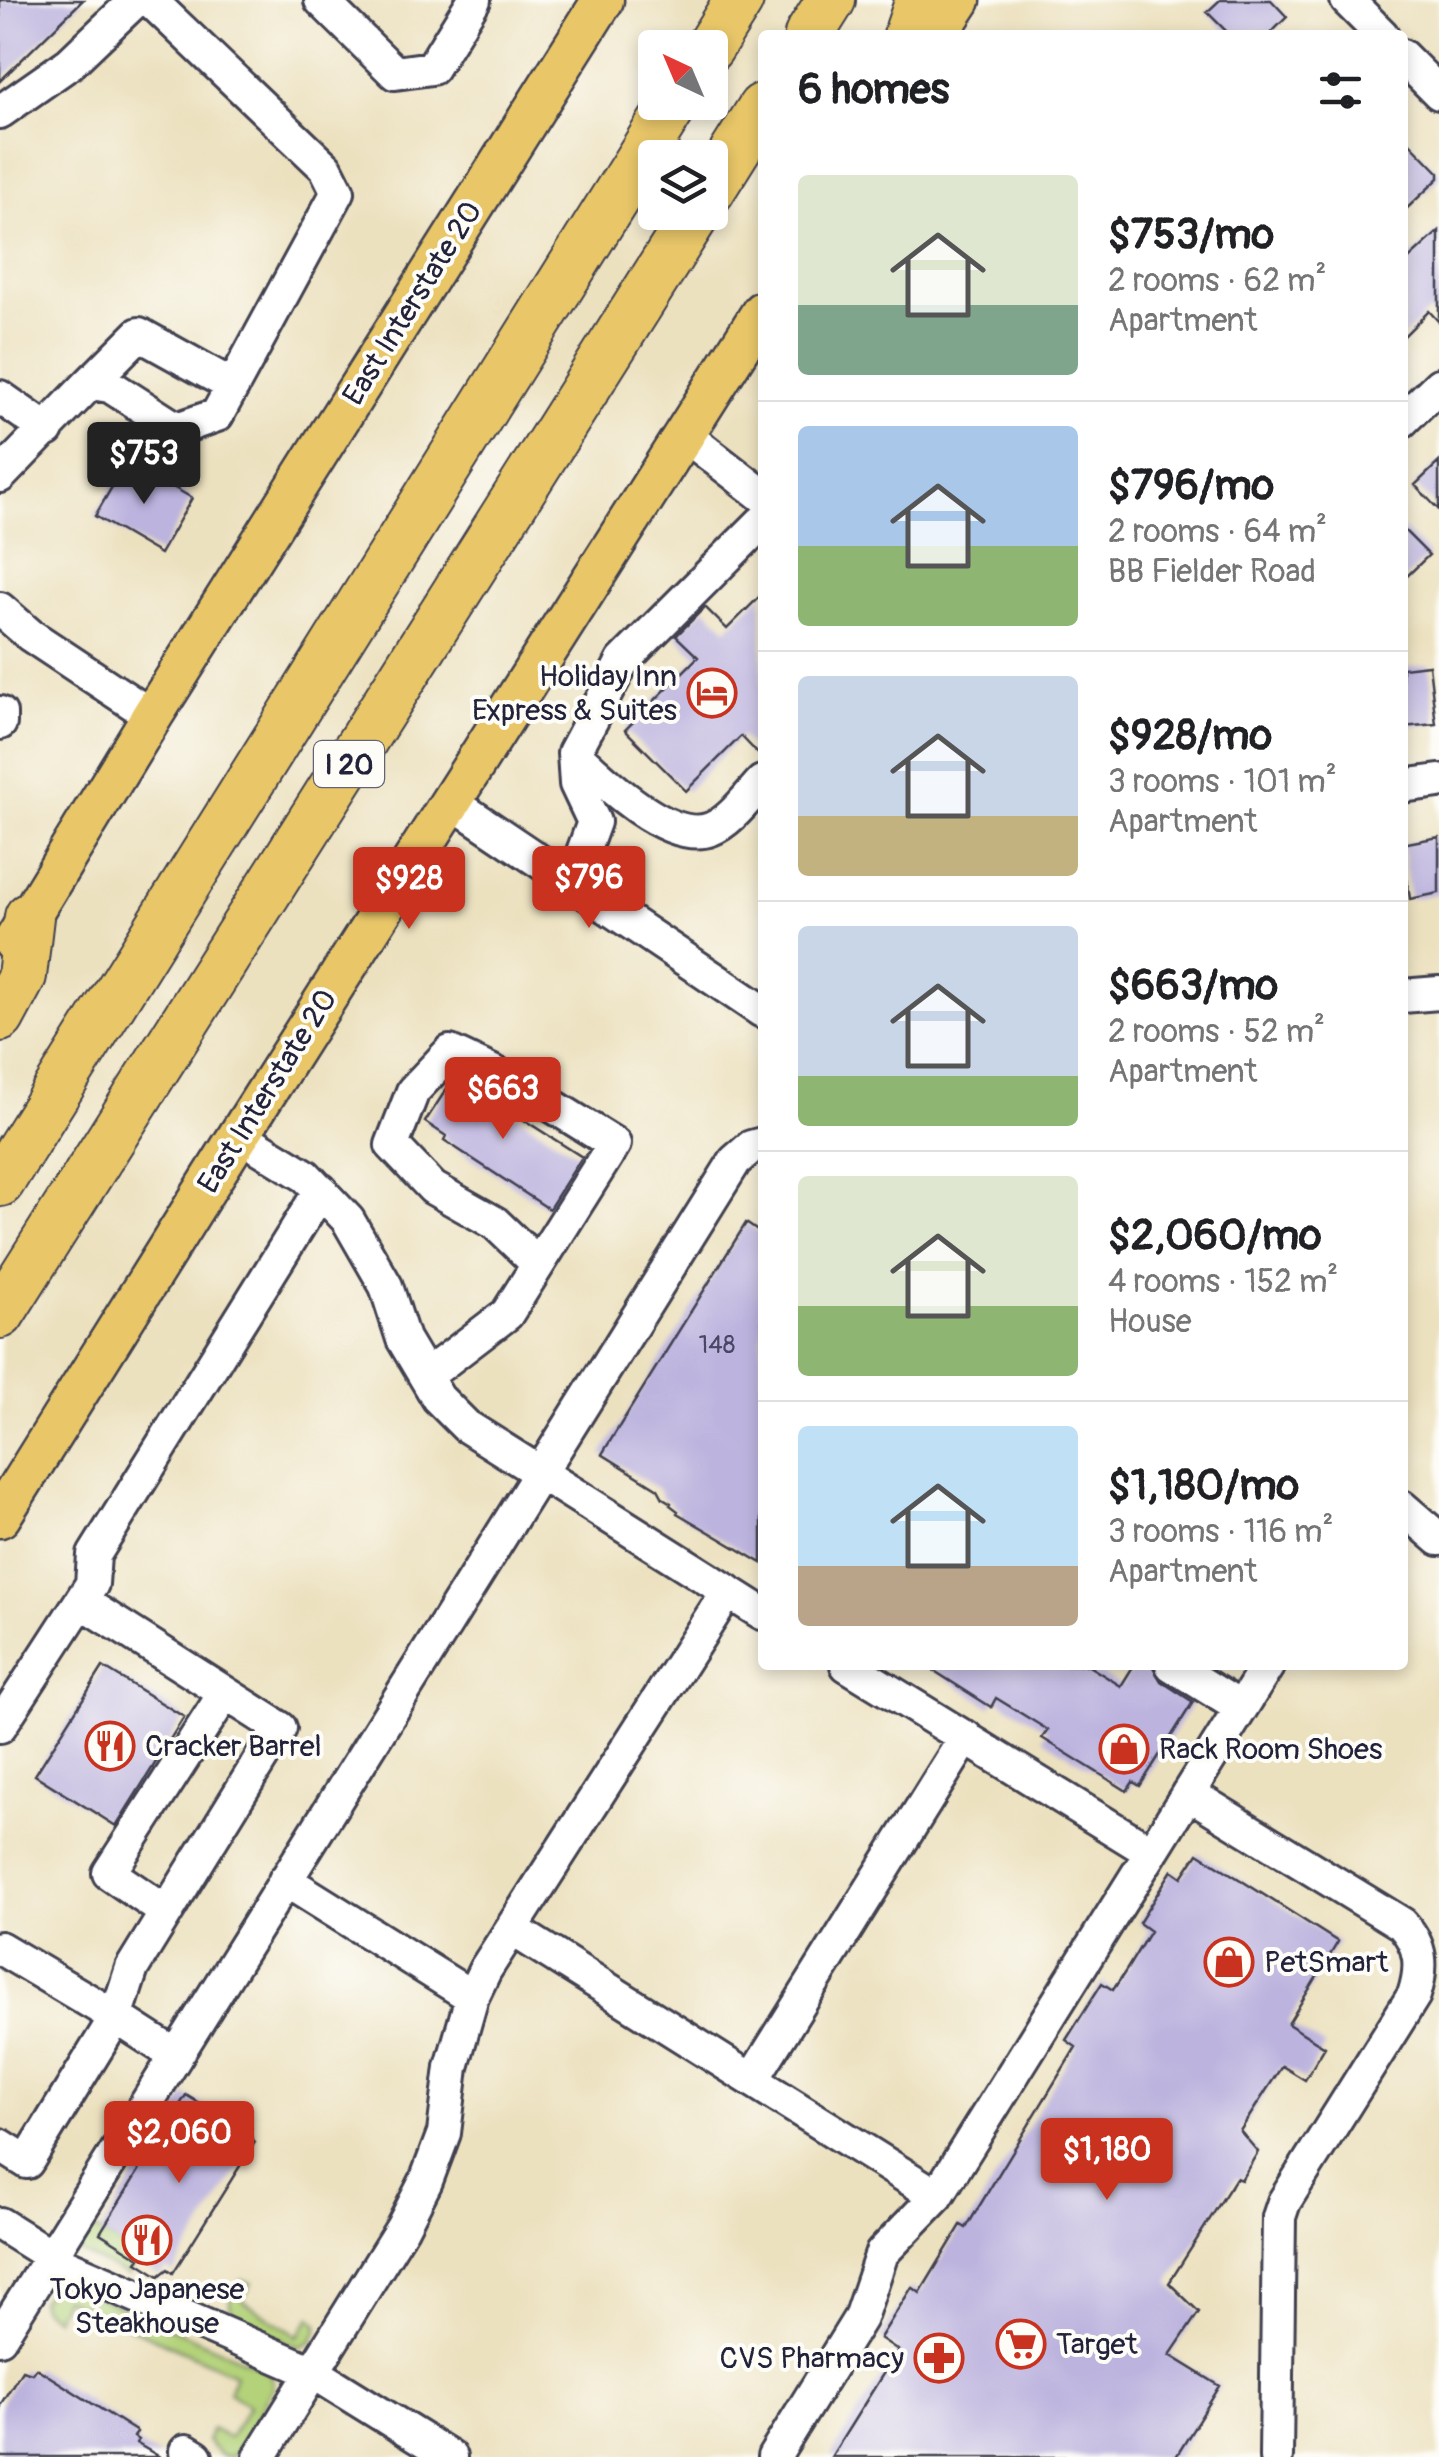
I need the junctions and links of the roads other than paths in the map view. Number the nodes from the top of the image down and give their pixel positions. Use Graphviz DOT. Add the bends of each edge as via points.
graph roads {
  1 [pos="136,0"];
  2 [pos="150,0"];
  3 [pos="321,0"];
  4 [pos="474,0"];
  5 [pos="603,0"];
  6 [pos="739,0"];
  7 [pos="831,0"];
  8 [pos="920,0"];
  9 [pos="960,0"];
  10 [pos="1347,0"];
  11 [pos="721,30"];
  12 [pos="811,30"];
  13 [pos="910,30"];
  14 [pos="940,30"];
  15 [pos="1377,30"];
  16 [pos="1408,62"];
  17 [pos="1439,93"];
  18 [pos="0,112"];
  19 [pos="758,114"];
  20 [pos="664,120"];
  21 [pos="728,162"];
  22 [pos="685,230"];
  23 [pos="758,319"];
  24 [pos="90,383"];
  25 [pos="1439,384"];
  26 [pos="233,386"];
  27 [pos="0,397"];
  28 [pos="1408,415"];
  29 [pos="47,430"];
  30 [pos="686,436"];
  31 [pos="0,476"];
  32 [pos="758,483"];
  33 [pos="758,526"];
  34 [pos="0,608"];
  35 [pos="0,714"];
  36 [pos="152,716"];
  37 [pos="0,723"];
  38 [pos="574,753"];
  39 [pos="1439,780"];
  40 [pos="1408,785"];
  41 [pos="758,786"];
  42 [pos="450,801"];
  43 [pos="572,882"];
  44 [pos="29,917"];
  45 [pos="0,963"];
  46 [pos="1439,993"];
  47 [pos="1408,996"];
  48 [pos="758,1008"];
  49 [pos="0,1017"];
  50 [pos="238,1135"];
  51 [pos="758,1145"];
  52 [pos="0,1182"];
  53 [pos="321,1190"];
  54 [pos="538,1264"];
  55 [pos="0,1314"];
  56 [pos="426,1376"];
  57 [pos="539,1474"];
  58 [pos="1408,1511"];
  59 [pos="0,1517"];
  60 [pos="1439,1539"];
  61 [pos="728,1590"];
  62 [pos="80,1601"];
  63 [pos="758,1609"];
  64 [pos="854,1670"];
  65 [pos="1180,1670"];
  66 [pos="1265,1670"];
  67 [pos="225,1693"];
  68 [pos="1242,1708"];
  69 [pos="0,1726"];
  70 [pos="966,1738"];
  71 [pos="1188,1793"];
  72 [pos="1151,1852"];
  73 [pos="285,1880"];
  74 [pos="166,1912"];
  75 [pos="512,1929"];
  76 [pos="0,1948"];
  77 [pos="472,1997"];
  78 [pos="116,2017"];
  79 [pos="175,2055"];
  80 [pos="752,2080"];
  81 [pos="0,2145"];
  82 [pos="937,2196"];
  83 [pos="0,2224"];
  84 [pos="50,2255"];
  85 [pos="0,2338"];
  86 [pos="313,2372"];
  87 [pos="260,2457"];
  88 [pos="450,2457"];
  89 [pos="774,2457"];
  90 [pos="1276,2457"];
  1 -- 18 [label="street" via="70,63"];
  2 -- 26 [label="street" via="326,168 338,192"];
  3 -- 4 [label="street" via="395,73 432,68"];
  5 -- 36 [label="main road, East Interstate 20"];
  6 -- 11 [label="highway"];
  7 -- 12 [label="highway"];
  8 -- 13 [label="highway"];
  9 -- 14 [label="main road"];
  10 -- 15 [label="street"];
  16 -- 17 [label="street"];
  19 -- 21 [label="highway"];
  20 -- 52 [label="highway, I 20"];
  22 -- 55 [label="highway, I 20"];
  23 -- 30 [label="main road, East Interstate 20"];
  24 -- 26 [label="street" via="110,386 176,429 217,415"];
  24 -- 26 [label="street" via="140,334"];
  24 -- 29 [label="street"];
  25 -- 28 [label="street"];
  27 -- 29 [label="street"];
  29 -- 31 [label="street"];
  30 -- 32 [label="street"];
  30 -- 42 [label="main road, East Interstate 20"];
  33 -- 38 [label="street" via="624,661"];
  34 -- 36 [label="street"];
  35 -- 37 [label="street"];
  36 -- 44 [label="main road, East Interstate 20"];
  38 -- 41 [label="street" via="671,828 708,830"];
  38 -- 43 [label="street" via="576,784 594,822"];
  39 -- 40 [label="street"];
  42 -- 43 [label="street"];
  42 -- 50 [label="main road, East Interstate 20"];
  43 -- 48 [label="street"];
  44 -- 45 [label="main road, East Interstate 20"];
  44 -- 49 [label="highway" via="22,976"];
  46 -- 47 [label="street"];
  50 -- 53 [label="street"];
  50 -- 59 [label="main road, East Interstate 20"];
  51 -- 57 [label="street" via="735,1161"];
  53 -- 56 [label="street" via="368,1251"];
  53 -- 62 [label="street" via="94,1555 92,1584"];
  54 -- 54 [label="street" via="614,1144 516,1083 450,1052 413,1092 392,1145 433,1188 495,1223"];
  54 -- 56 [label="street" via="507,1314"];
  56 -- 57 [label="street" via="466,1426"];
  57 -- 61 [label="street"];
  57 -- 73 [label="street"];
  58 -- 60 [label="street"];
  61 -- 63 [label="street"];
  61 -- 75 [label="street"];
  62 -- 67 [label="street"];
  62 -- 69 [label="street"];
  64 -- 70 [label="street"];
  65 -- 68 [label="street"];
  66 -- 68 [label="street"];
  67 -- 74 [label="street" via="280,1728"];
  67 -- 74 [label="street" via="110,1873"];
  68 -- 71 [label="street"];
  70 -- 72 [label="street"];
  70 -- 80 [label="street"];
  71 -- 72 [label="street"];
  71 -- 90 [label="street" via="1402,1924 1419,1953 1414,1995 1278,2217"];
  72 -- 82 [label="street"];
  73 -- 77 [label="street"];
  73 -- 79 [label="street"];
  74 -- 78 [label="street" via="132,1968"];
  75 -- 77 [label="street"];
  75 -- 80 [label="street"];
  76 -- 78 [label="street"];
  77 -- 86 [label="street" via="452,2067 444,2134 426,2181"];
  78 -- 79 [label="street"];
  78 -- 81 [label="street" via="27,2162"];
  79 -- 84 [label="street"];
  80 -- 82 [label="street"];
  82 -- 89 [label="street" via="882,2253 860,2318"];
  83 -- 84 [label="street"];
  84 -- 85 [label="street"];
  84 -- 86 [label="street"];
  86 -- 87 [label="street"];
  86 -- 88 [label="street"];
}
